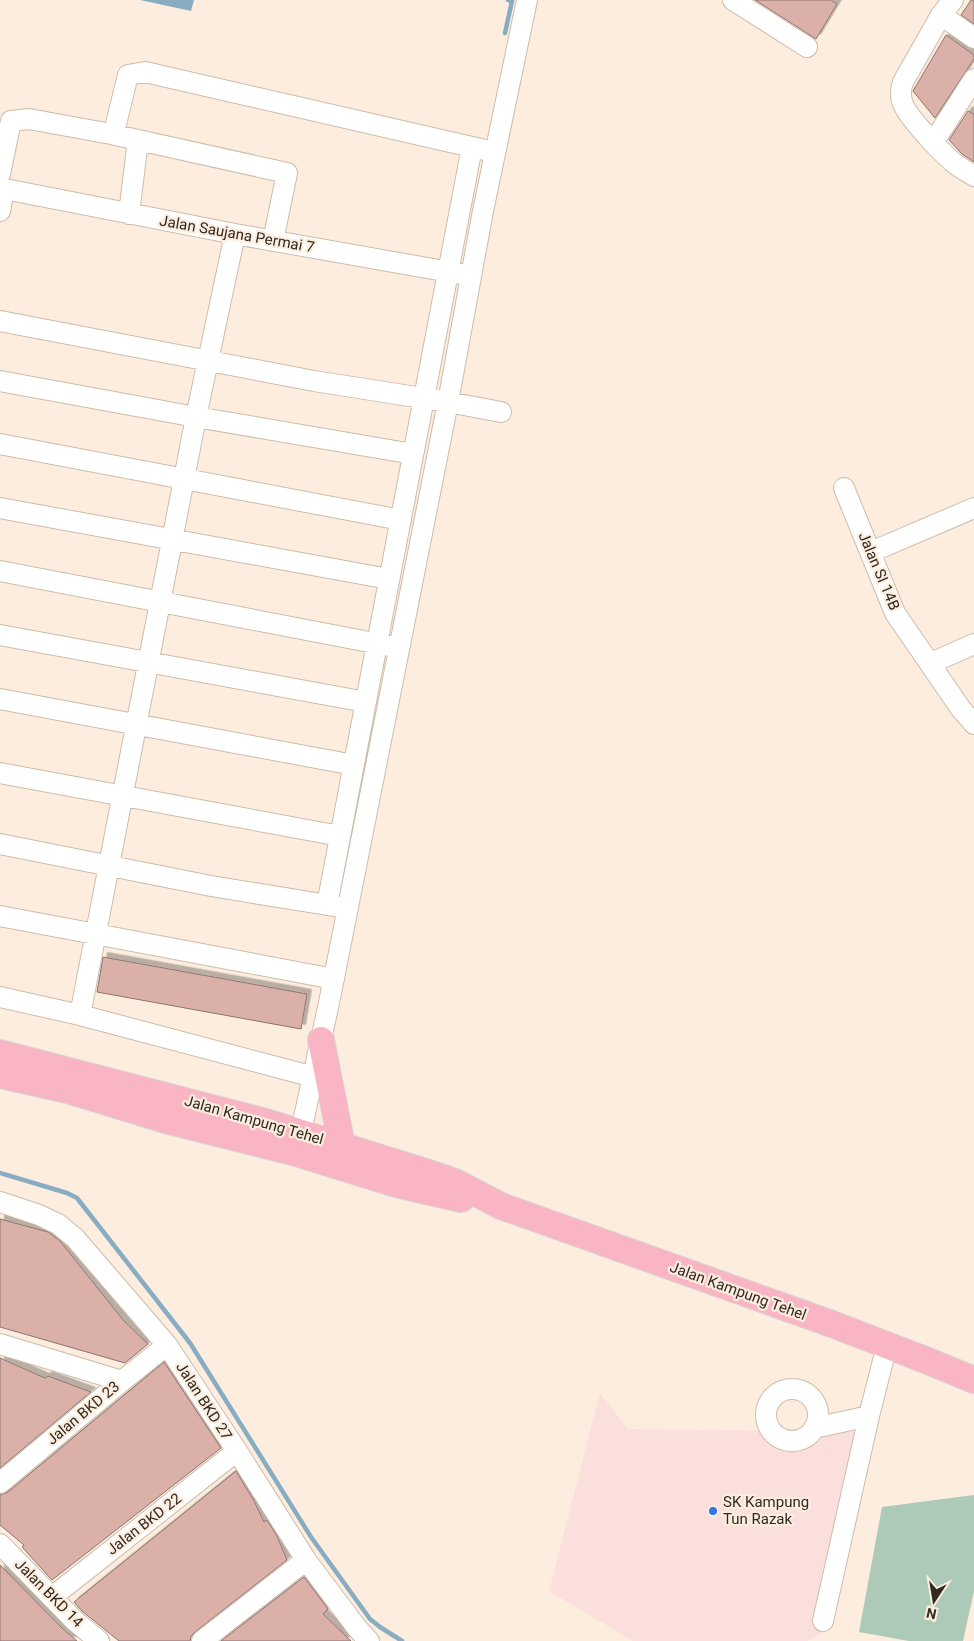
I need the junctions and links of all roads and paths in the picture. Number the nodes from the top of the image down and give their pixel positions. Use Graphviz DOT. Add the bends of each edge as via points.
graph roads {
  1 [pos="526,0"];
  2 [pos="733,0"];
  3 [pos="947,8"];
  4 [pos="974,38"];
  5 [pos="807,47"];
  6 [pos="974,79"];
  7 [pos="111,134"];
  8 [pos="138,140"];
  9 [pos="933,142"];
  10 [pos="472,147"];
  11 [pos="494,152"];
  12 [pos="974,176"];
  13 [pos="1,184"];
  14 [pos="0,211"];
  15 [pos="129,214"];
  16 [pos="235,234"];
  17 [pos="273,241"];
  18 [pos="448,271"];
  19 [pos="470,276"];
  20 [pos="0,321"];
  21 [pos="208,362"];
  22 [pos="0,381"];
  23 [pos="424,399"];
  24 [pos="448,402"];
  25 [pos="501,412"];
  26 [pos="196,417"];
  27 [pos="0,444"];
  28 [pos="413,454"];
  29 [pos="184,478"];
  30 [pos="844,488"];
  31 [pos="0,508"];
  32 [pos="974,508"];
  33 [pos="401,520"];
  34 [pos="172,540"];
  35 [pos="871,552"];
  36 [pos="0,571"];
  37 [pos="389,579"];
  38 [pos="161,602"];
  39 [pos="0,635"];
  40 [pos="377,643"];
  41 [pos="974,644"];
  42 [pos="399,648"];
  43 [pos="148,663"];
  44 [pos="931,663"];
  45 [pos="0,699"];
  46 [pos="366,702"];
  47 [pos="974,724"];
  48 [pos="136,725"];
  49 [pos="354,765"];
  50 [pos="0,773"];
  51 [pos="122,795"];
  52 [pos="340,836"];
  53 [pos="0,844"];
  54 [pos="109,866"];
  55 [pos="327,905"];
  56 [pos="347,908"];
  57 [pos="0,916"];
  58 [pos="96,934"];
  59 [pos="334,979"];
  60 [pos="0,997"];
  61 [pos="80,1015"];
  62 [pos="321,1040"];
  63 [pos="0,1053"];
  64 [pos="0,1061"];
  65 [pos="0,1075"];
  66 [pos="314,1077"];
  67 [pos="0,1081"];
  68 [pos="136,1087"];
  69 [pos="68,1090"];
  70 [pos="299,1143"];
  71 [pos="342,1146"];
  72 [pos="0,1202"];
  73 [pos="501,1206"];
  74 [pos="0,1344"];
  75 [pos="167,1345"];
  76 [pos="887,1345"];
  77 [pos="974,1380"];
  78 [pos="122,1381"];
  79 [pos="868,1416"];
  80 [pos="814,1428"];
  81 [pos="237,1451"];
  82 [pos="0,1483"];
  83 [pos="0,1544"];
  84 [pos="306,1560"];
  85 [pos="52,1597"];
  86 [pos="824,1621"];
  87 [pos="99,1641"];
  88 [pos="202,1641"];
  89 [pos="369,1641"];
  1 -- 11 [label="street"];
  2 -- 5 [label="street"];
  3 -- 4 [label="street"];
  3 -- 9 [label="street" via="903,82 901,91 906,111"];
  6 -- 9 [label="street"];
  7 -- 8 [label="street"];
  7 -- 10 [label="street" via="128,75 144,72"];
  7 -- 13 [label="street" via="29,119 11,121"];
  8 -- 15 [label="street"];
  8 -- 17 [label="street" via="287,173"];
  9 -- 12 [label="street" via="954,163"];
  10 -- 11 [label="street"];
  10 -- 18 [label="street"];
  11 -- 19 [label="street"];
  13 -- 14 [label="street"];
  13 -- 15 [label="street, Jalan Saujana Permai 7"];
  15 -- 16 [label="street, Jalan Saujana Permai 7"];
  16 -- 17 [label="street, Jalan Saujana Permai 7"];
  16 -- 21 [label="street"];
  17 -- 18 [label="street, Jalan Saujana Permai 7"];
  18 -- 19 [label="street, Jalan Saujana Permai 7"];
  18 -- 23 [label="street"];
  19 -- 24 [label="street"];
  20 -- 21 [label="street"];
  21 -- 23 [label="street"];
  21 -- 26 [label="street"];
  22 -- 26 [label="street"];
  23 -- 24 [label="street"];
  23 -- 28 [label="street"];
  24 -- 25 [label="street"];
  24 -- 42 [label="street"];
  26 -- 28 [label="street"];
  26 -- 29 [label="street"];
  27 -- 29 [label="street"];
  28 -- 33 [label="street"];
  29 -- 33 [label="street"];
  29 -- 34 [label="street"];
  30 -- 35 [label="street, Jalan SI 14B"];
  31 -- 34 [label="street"];
  32 -- 35 [label="street"];
  33 -- 37 [label="street"];
  34 -- 37 [label="street"];
  34 -- 38 [label="street"];
  35 -- 44 [label="street, Jalan SI 14B" via="895,613"];
  36 -- 38 [label="street"];
  37 -- 40 [label="street"];
  38 -- 40 [label="street"];
  38 -- 43 [label="street"];
  39 -- 43 [label="street"];
  40 -- 42 [label="street"];
  40 -- 46 [label="street"];
  41 -- 44 [label="street"];
  42 -- 56 [label="street"];
  43 -- 46 [label="street"];
  43 -- 48 [label="street"];
  44 -- 47 [label="street, Jalan SI 14B"];
  45 -- 48 [label="street"];
  46 -- 49 [label="street"];
  48 -- 49 [label="street"];
  48 -- 51 [label="street"];
  49 -- 52 [label="street"];
  50 -- 51 [label="street"];
  51 -- 52 [label="street"];
  51 -- 54 [label="street"];
  52 -- 55 [label="street"];
  53 -- 54 [label="street"];
  54 -- 55 [label="street"];
  54 -- 58 [label="street"];
  55 -- 56 [label="street"];
  56 -- 59 [label="street"];
  57 -- 58 [label="street"];
  58 -- 59 [label="street"];
  58 -- 61 [label="street"];
  59 -- 62 [label="street"];
  60 -- 61 [label="street"];
  61 -- 66 [label="street"];
  62 -- 66 [label="street"];
  62 -- 71 [label="main road"];
  63 -- 68 [label="main road, Jalan Kampung Tehel"];
  64 -- 68 [label="main road" via="57,1075"];
  65 -- 69 [label="main road, Jalan Kampung Tehel"];
  66 -- 70 [label="street"];
  67 -- 69 [label="main road"];
  68 -- 70 [label="main road, Jalan Kampung Tehel"];
  69 -- 70 [label="main road, Jalan Kampung Tehel" via="169,1120"];
  70 -- 71 [label="main road, Jalan Kampung Tehel"];
  70 -- 73 [label="main road, Jalan Kampung Tehel" via="424,1191"];
  71 -- 73 [label="main road, Jalan Kampung Tehel" via="455,1182"];
  72 -- 75 [label="street, Jalan BKD 27" via="58,1224 75,1238"];
  73 -- 76 [label="main road, Jalan Kampung Tehel"];
  74 -- 78 [label="street"];
  75 -- 78 [label="street, Jalan BKD 23"];
  75 -- 81 [label="street, Jalan BKD 27"];
  76 -- 77 [label="main road, Jalan Kampung Tehel"];
  76 -- 79 [label="street"];
  78 -- 82 [label="street, Jalan BKD 23"];
  79 -- 80 [label="street"];
  79 -- 86 [label="street"];
  81 -- 84 [label="street, Jalan BKD 27"];
  81 -- 85 [label="street, Jalan BKD 22"];
  83 -- 85 [label="street, Jalan BKD 14"];
  84 -- 88 [label="street"];
  84 -- 89 [label="street, Jalan BKD 27"];
  85 -- 87 [label="street, Jalan BKD 14"];
}
